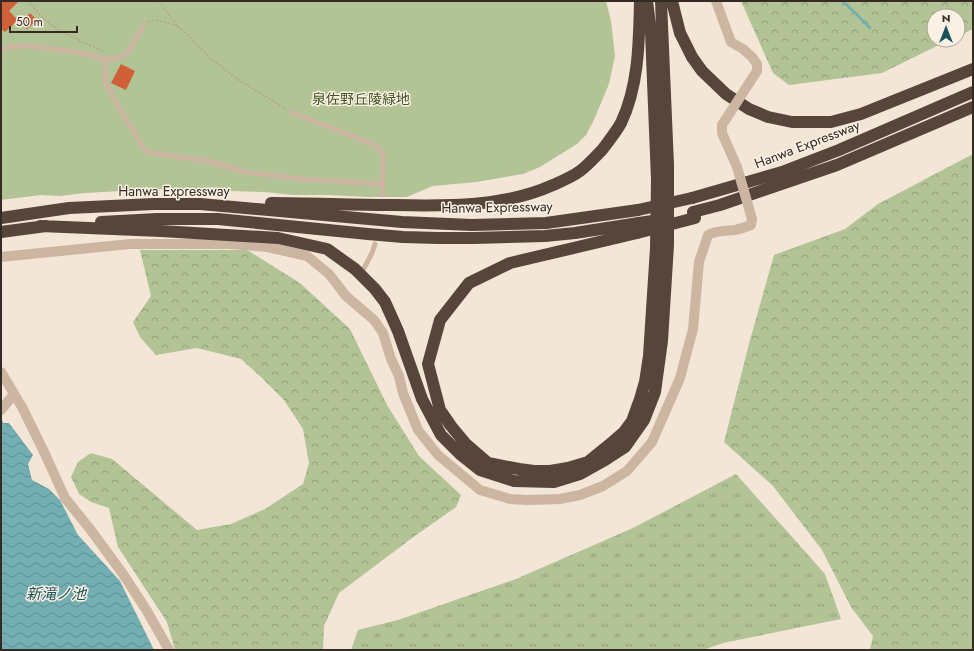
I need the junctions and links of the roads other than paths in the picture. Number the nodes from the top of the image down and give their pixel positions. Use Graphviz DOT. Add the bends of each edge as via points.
graph roads {
  1 [pos="640,1"];
  2 [pos="647,1"];
  3 [pos="661,1"];
  4 [pos="672,1"];
  5 [pos="716,1"];
  6 [pos="143,26"];
  7 [pos="1,49"];
  8 [pos="108,59"];
  9 [pos="973,69"];
  10 [pos="973,92"];
  11 [pos="973,107"];
  12 [pos="291,112"];
  13 [pos="382,186"];
  14 [pos="383,195"];
  15 [pos="200,204"];
  16 [pos="1,218"];
  17 [pos="40,226"];
  18 [pos="638,228"];
  19 [pos="1,232"];
  20 [pos="375,244"];
  21 [pos="1,257"];
  22 [pos="363,270"];
  23 [pos="1,372"];
  24 [pos="12,397"];
  25 [pos="1,410"];
  26 [pos="169,650"];
  1 -- 15 [label="highway" via="636,70 621,124 595,157 580,171 563,181 502,202 477,204"];
  2 -- 18 [label="highway" via="651,32 658,180 649,356 640,399 632,421 624,432 588,462 550,471 519,470 488,463 466,444 440,410 428,364 440,320 469,283 510,263"];
  3 -- 17 [label="highway" via="668,165 668,245 662,341 655,392 644,420 625,447 580,474 554,482 514,481 480,470 460,454 441,434 422,399 385,302 355,269 327,249 278,238"];
  4 -- 9 [label="highway" via="680,33 702,71 726,94 749,109 768,117 792,122 831,122 862,114"];
  5 -- 21 [label="street, bridge" via="731,42 743,49 756,64 756,71 722,125 722,133 737,167 752,219 751,224 708,235 699,262 693,329 680,378 652,442 626,471 603,486 580,495 560,499 510,499 480,490 438,455 418,430 383,333 374,320 346,296 345,289 307,256 267,247 232,244 130,244"];
  6 -- 8 [label="lane" via="129,51 119,58"];
  7 -- 8 [label="lane" via="29,46"];
  8 -- 13 [label="lane" via="105,82 144,148 150,152 208,161 246,172"];
  10 -- 15 [label="highway, Hanwa Expressway, bridge" via="782,172 692,198 638,210 546,223 472,225 388,221"];
  11 -- 18 [label="highway, Hanwa Expressway, bridge" via="812,175 694,215"];
  12 -- 13 [label="lane" via="378,148 383,158"];
  13 -- 14 [label="lane"];
  15 -- 16 [label="highway, Hanwa Expressway" via="69,208"];
  17 -- 18 [label="highway, Hanwa Expressway" via="157,219 218,219 402,237 438,238 545,236"];
  17 -- 19 [label="highway, Hanwa Expressway"];
  20 -- 22 [label="lane"];
  23 -- 24 [label="street"];
  24 -- 25 [label="street"];
  24 -- 26 [label="street" via="22,407 65,498 123,574 148,611"];
}
